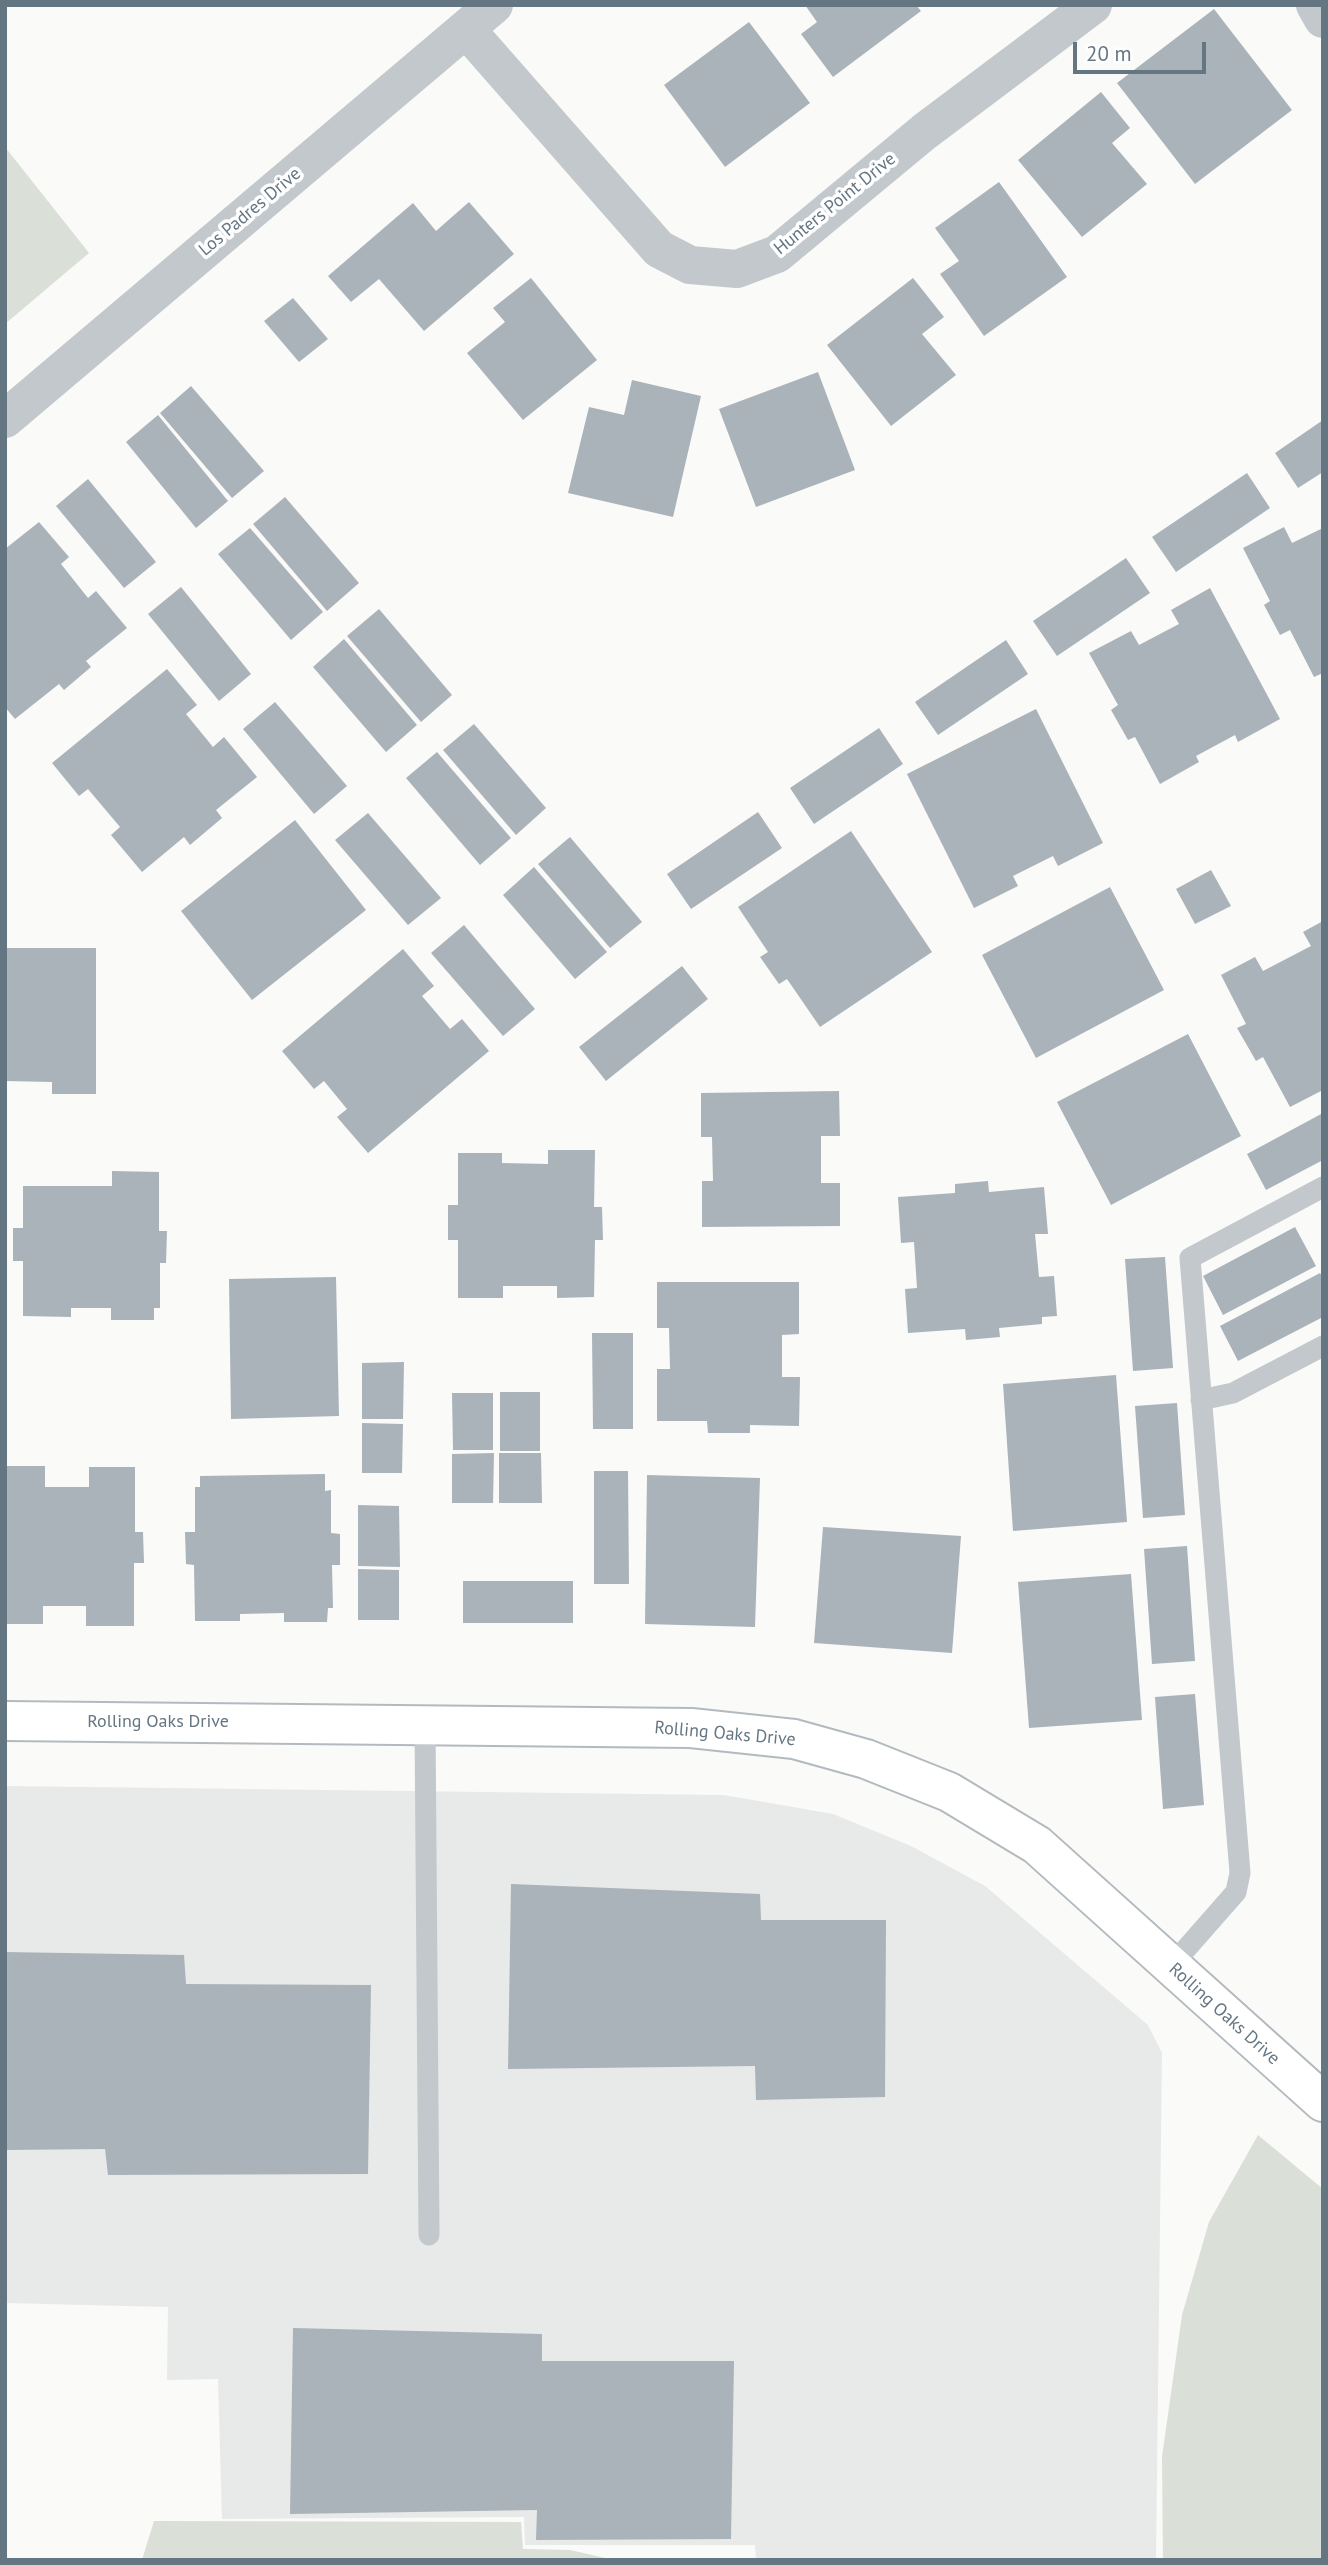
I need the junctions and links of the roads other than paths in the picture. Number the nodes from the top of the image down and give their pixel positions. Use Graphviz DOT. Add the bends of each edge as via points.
graph roads {
  1 [pos="1093,5"];
  2 [pos="1315,5"];
  3 [pos="480,17"];
  4 [pos="1323,19"];
  5 [pos="5,419"];
  6 [pos="1323,1187"];
  7 [pos="1323,1346"];
  8 [pos="1202,1401"];
  9 [pos="5,1721"];
  10 [pos="425,1724"];
  11 [pos="1171,1966"];
  12 [pos="1323,2102"];
  13 [pos="429,2235"];
  1 -- 3 [label="street, Hunters Point Drive" via="924,132 777,254 737,269 690,265 659,248"];
  2 -- 4 [label="street"];
  3 -- 5 [label="street, Los Padres Drive"];
  6 -- 8 [label="lane" via="1190,1258"];
  7 -- 8 [label="lane" via="1233,1393"];
  8 -- 11 [label="lane" via="1240,1873 1237,1892"];
  9 -- 10 [label="street, Rolling Oaks Drive"];
  10 -- 11 [label="street, Rolling Oaks Drive" via="691,1727 794,1739 866,1759 949,1792 1037,1845"];
  10 -- 13 [label="lane"];
  11 -- 12 [label="street, Rolling Oaks Drive"];
}
